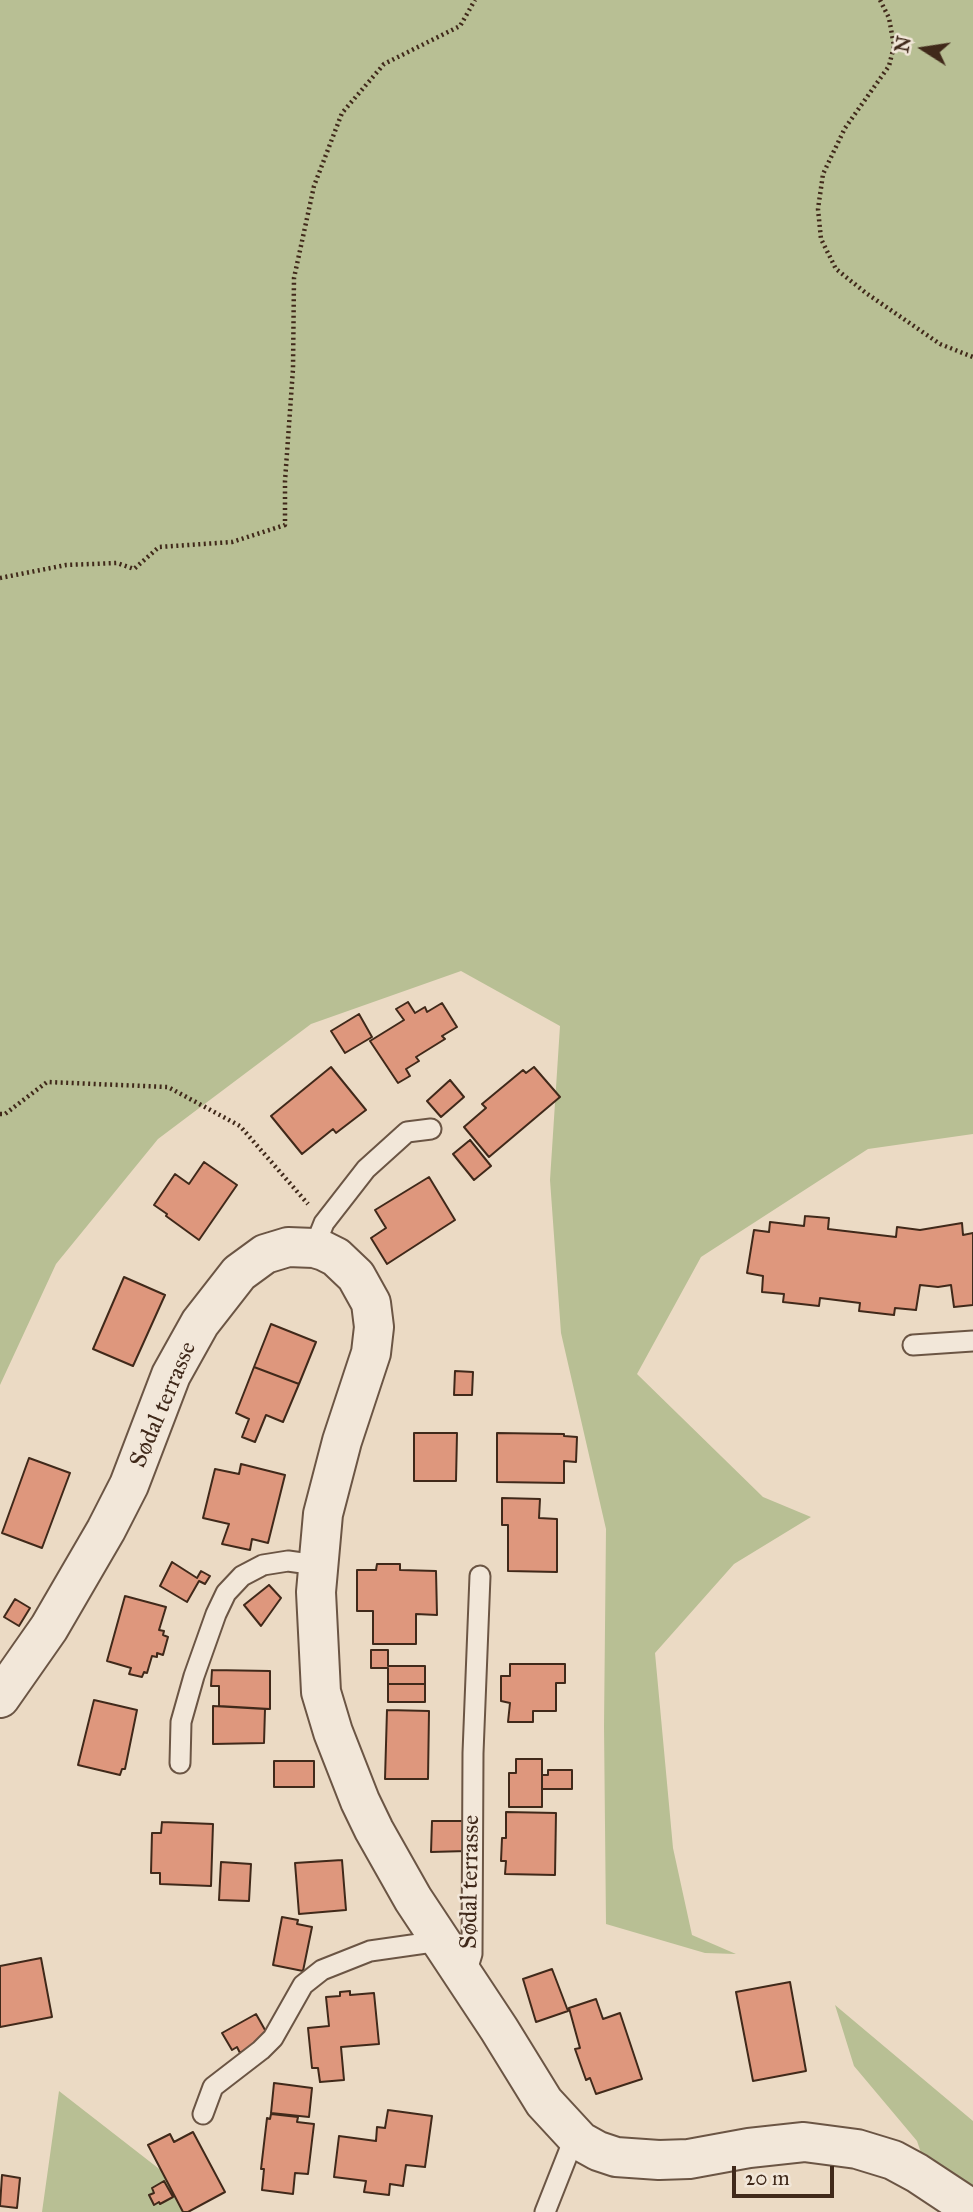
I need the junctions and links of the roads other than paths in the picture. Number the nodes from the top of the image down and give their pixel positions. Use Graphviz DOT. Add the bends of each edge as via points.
graph roads {
  1 [pos="431,1129"];
  2 [pos="319,1236"];
  3 [pos="973,1341"];
  4 [pos="913,1345"];
  5 [pos="317,1565"];
  6 [pos="480,1576"];
  7 [pos="0,1698"];
  8 [pos="180,1763"];
  9 [pos="440,1941"];
  10 [pos="465,1978"];
  11 [pos="203,2114"];
  12 [pos="575,2136"];
  13 [pos="973,2210"];
  14 [pos="545,2212"];
  1 -- 2 [label="lane" via="407,1132 366,1170"];
  2 -- 5 [label="street, Sødal terrasse" via="356,1276 371,1303 373,1327 372,1353 330,1482"];
  2 -- 7 [label="street, Sødal terrasse" via="265,1254 239,1273 200,1323 171,1375 130,1485 49,1628"];
  3 -- 4 [label="lane"];
  5 -- 8 [label="lane" via="288,1561 263,1565 226,1593 181,1722"];
  5 -- 9 [label="street, Sødal terrasse" via="321,1692 333,1732 374,1830"];
  6 -- 10 [label="lane, Sødal terrasse" via="472,1954"];
  9 -- 10 [label="street, Sødal terrasse"];
  9 -- 11 [label="lane, Sødal terrasse" via="370,1951 321,1970 303,1985 273,2038 213,2087"];
  10 -- 12 [label="street, Sødal terrasse" via="544,2102"];
  12 -- 13 [label="street, Sødal terrasse" via="616,2157 659,2160 804,2142 857,2149 893,2160"];
  12 -- 14 [label="lane"];
}
